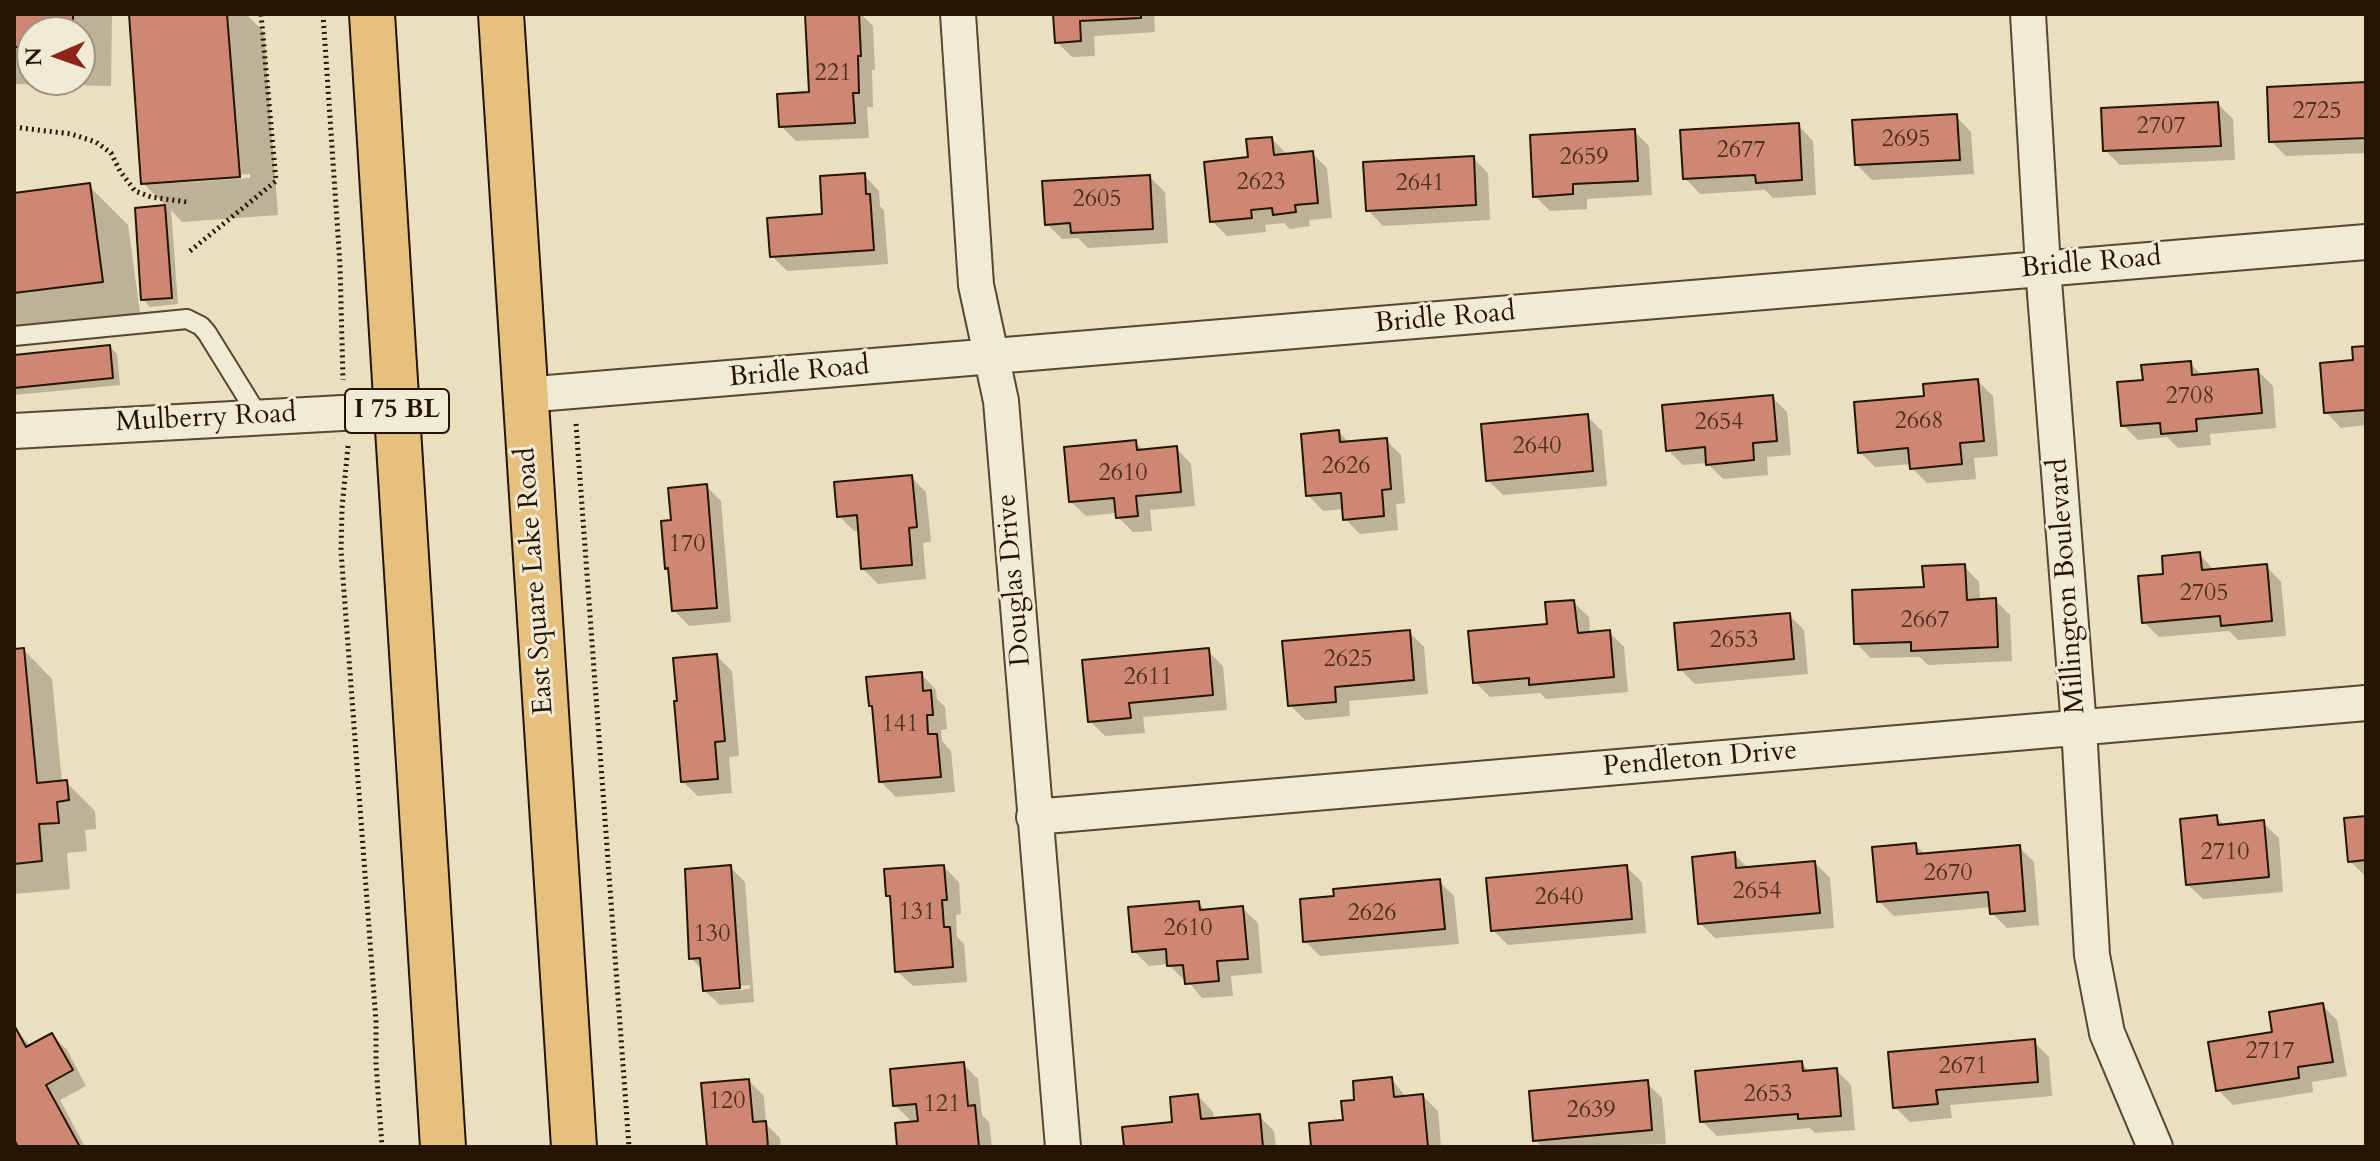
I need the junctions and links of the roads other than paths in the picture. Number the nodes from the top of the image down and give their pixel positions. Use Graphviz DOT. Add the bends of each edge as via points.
graph roads {
  1 [pos="372,14"];
  2 [pos="501,14"];
  3 [pos="958,14"];
  4 [pos="2028,14"];
  5 [pos="2366,242"];
  6 [pos="2043,268"];
  7 [pos="14,336"];
  8 [pos="993,357"];
  9 [pos="524,395"];
  10 [pos="397,410"];
  11 [pos="259,417"];
  12 [pos="14,431"];
  13 [pos="2366,703"];
  14 [pos="2079,727"];
  15 [pos="1034,817"];
  16 [pos="443,1147"];
  17 [pos="574,1147"];
  18 [pos="1063,1147"];
  19 [pos="2155,1147"];
  1 -- 10 [label="highway, I 75 BL"];
  2 -- 9 [label="highway, East Square Lake Road"];
  3 -- 8 [label="street, Douglas Drive" via="976,285"];
  4 -- 6 [label="street, Millington Boulevard"];
  5 -- 6 [label="street, Bridle Road"];
  6 -- 8 [label="street, Bridle Road"];
  6 -- 14 [label="street, Millington Boulevard"];
  7 -- 11 [label="lane" via="187,319 207,333"];
  8 -- 9 [label="street, Bridle Road"];
  8 -- 15 [label="street, Douglas Drive"];
  9 -- 17 [label="highway, East Square Lake Road"];
  10 -- 11 [label="street, Mulberry Road"];
  10 -- 16 [label="highway, I 75 BL"];
  11 -- 12 [label="street, Mulberry Road"];
  13 -- 14 [label="street, Pendleton Drive"];
  14 -- 15 [label="street, Pendleton Drive"];
  14 -- 19 [label="street, Millington Boulevard" via="2098,995 2107,1033"];
  15 -- 18 [label="street, Douglas Drive"];
}
